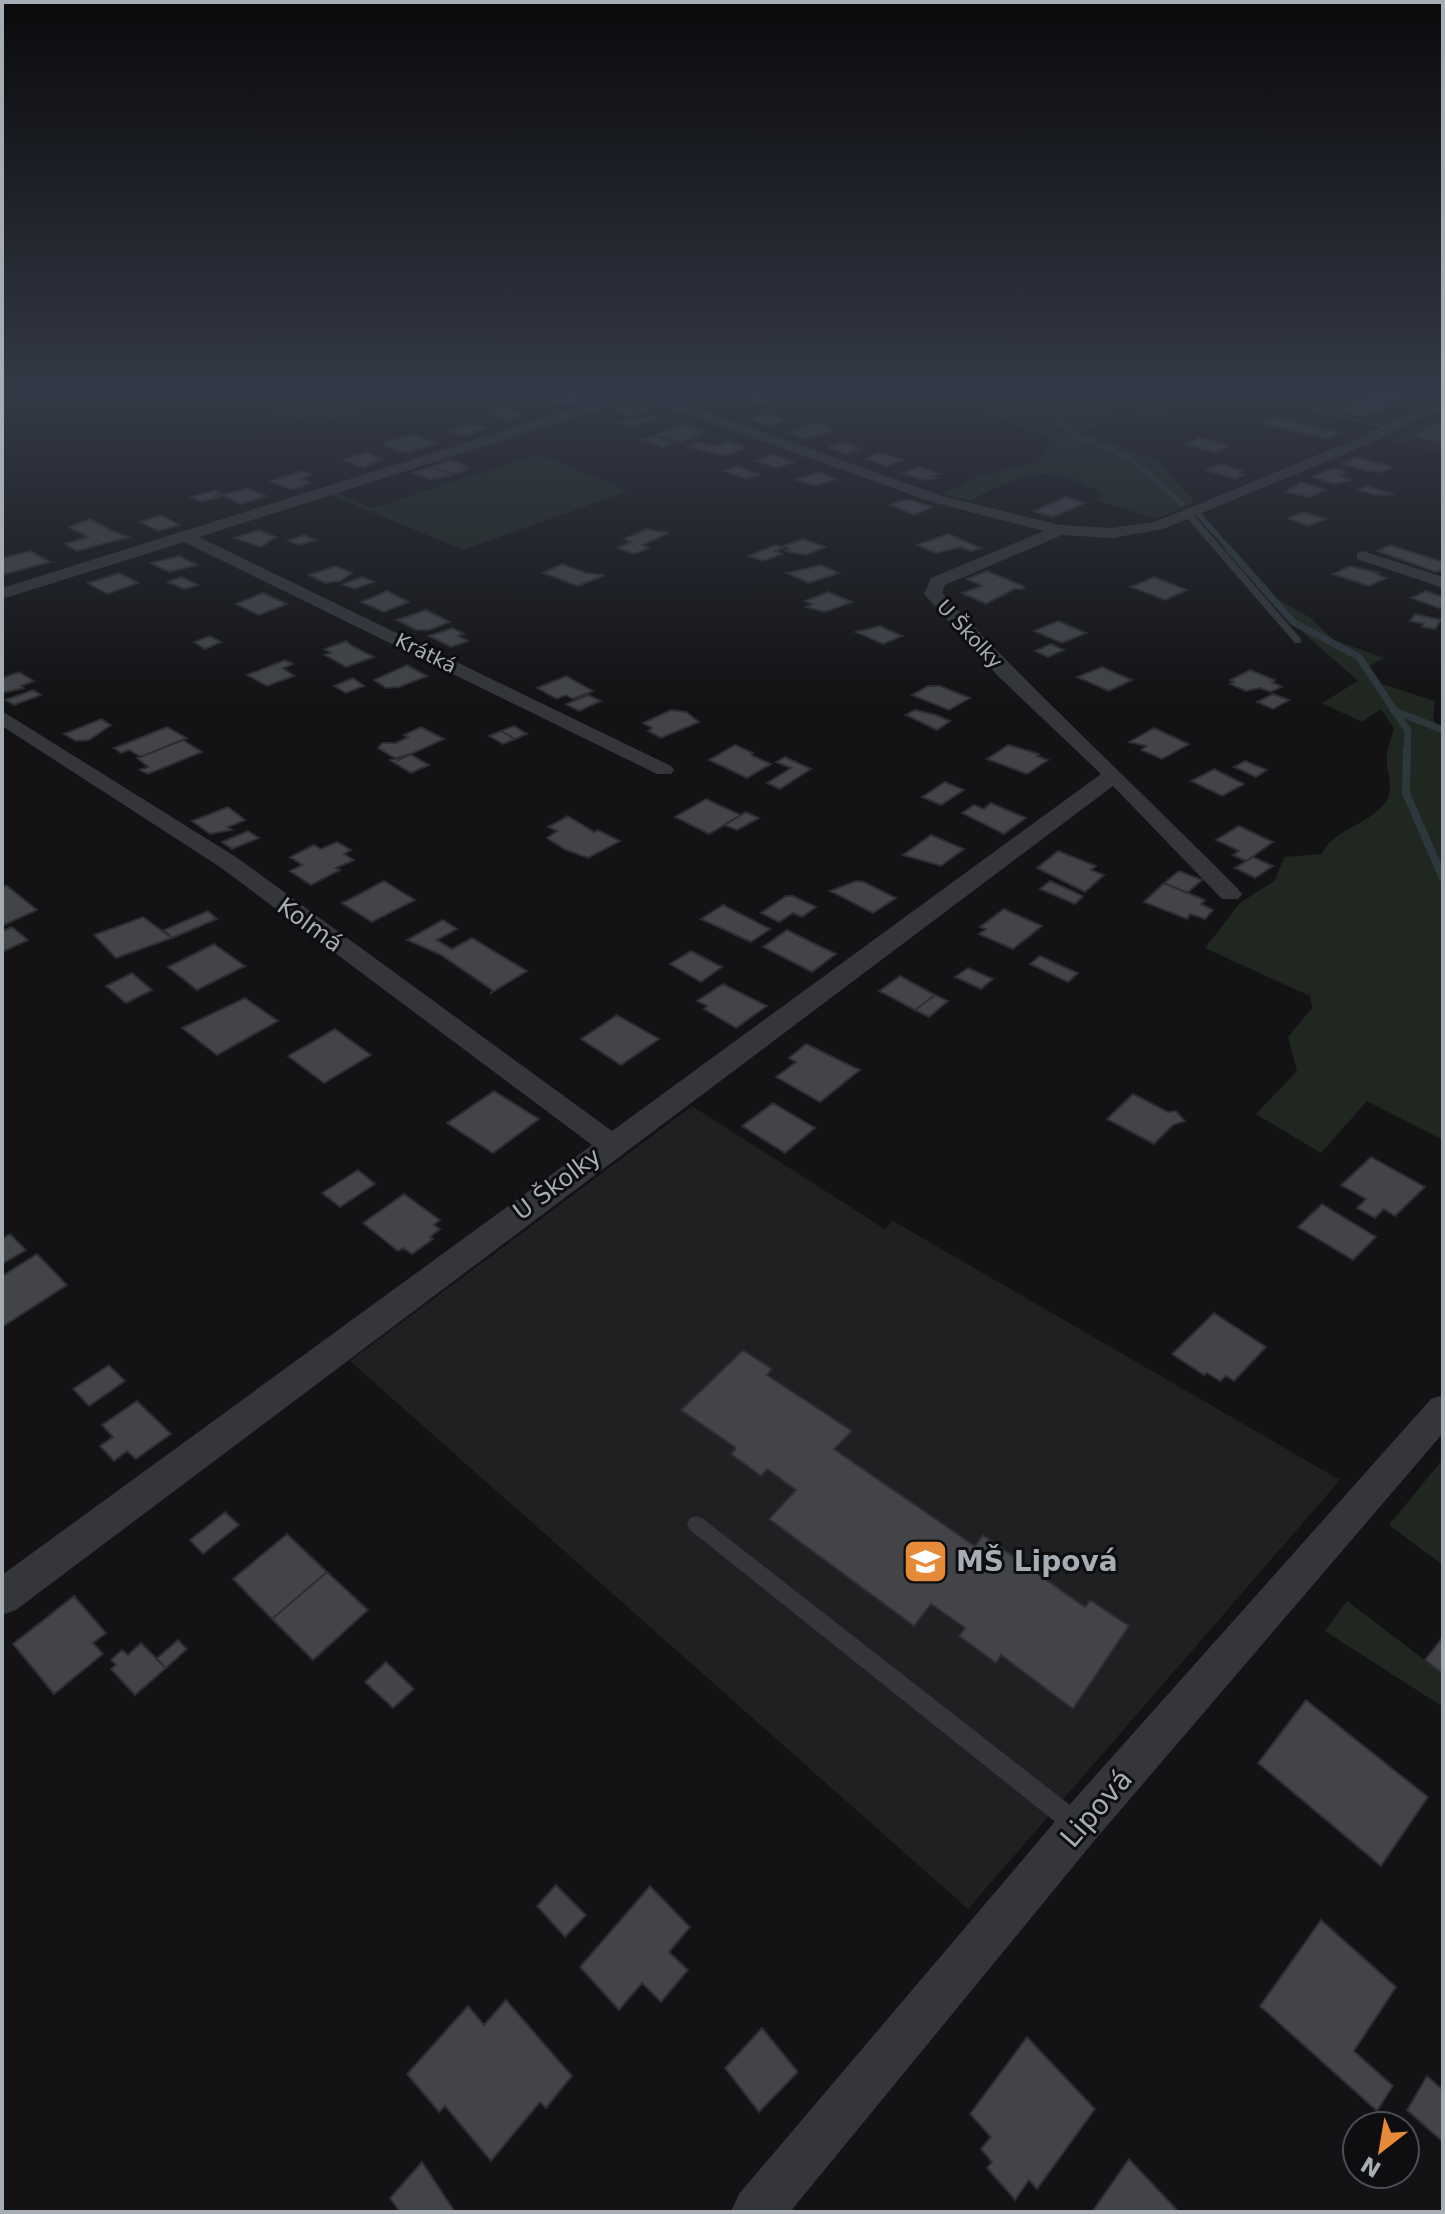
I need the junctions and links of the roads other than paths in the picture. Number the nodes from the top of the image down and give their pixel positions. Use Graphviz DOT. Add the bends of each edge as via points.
graph roads {
  1 [pos="323,493"];
  2 [pos="922,493"];
  3 [pos="1237,493"];
  4 [pos="1188,514"];
  5 [pos="1060,530"];
  6 [pos="187,537"];
  7 [pos="1363,556"];
  8 [pos="1443,583"];
  9 [pos="2,594"];
  10 [pos="1298,641"];
  11 [pos="2,717"];
  12 [pos="664,770"];
  13 [pos="1114,775"];
  14 [pos="1230,894"];
  15 [pos="610,1144"];
  16 [pos="1443,1409"];
  17 [pos="696,1524"];
  18 [pos="2,1597"];
  19 [pos="1079,1826"];
  20 [pos="757,2212"];
  1 -- 6 [label="street"];
  2 -- 5 [label="street"];
  3 -- 4 [label="street"];
  4 -- 5 [label="street" via="1157,526 1112,533"];
  4 -- 10 [label="lane"];
  5 -- 13 [label="street, U Školky" via="937,582 933,594 1005,672"];
  6 -- 9 [label="street"];
  6 -- 12 [label="street, Krátká"];
  7 -- 8 [label="street"];
  11 -- 15 [label="street, Kolmá" via="228,862"];
  13 -- 14 [label="street, U Školky"];
  13 -- 15 [label="street, U Školky"];
  15 -- 18 [label="street, U Školky"];
  16 -- 19 [label="street, Lipová"];
  17 -- 19 [label="lane"];
  19 -- 20 [label="street, Lipová"];
}
